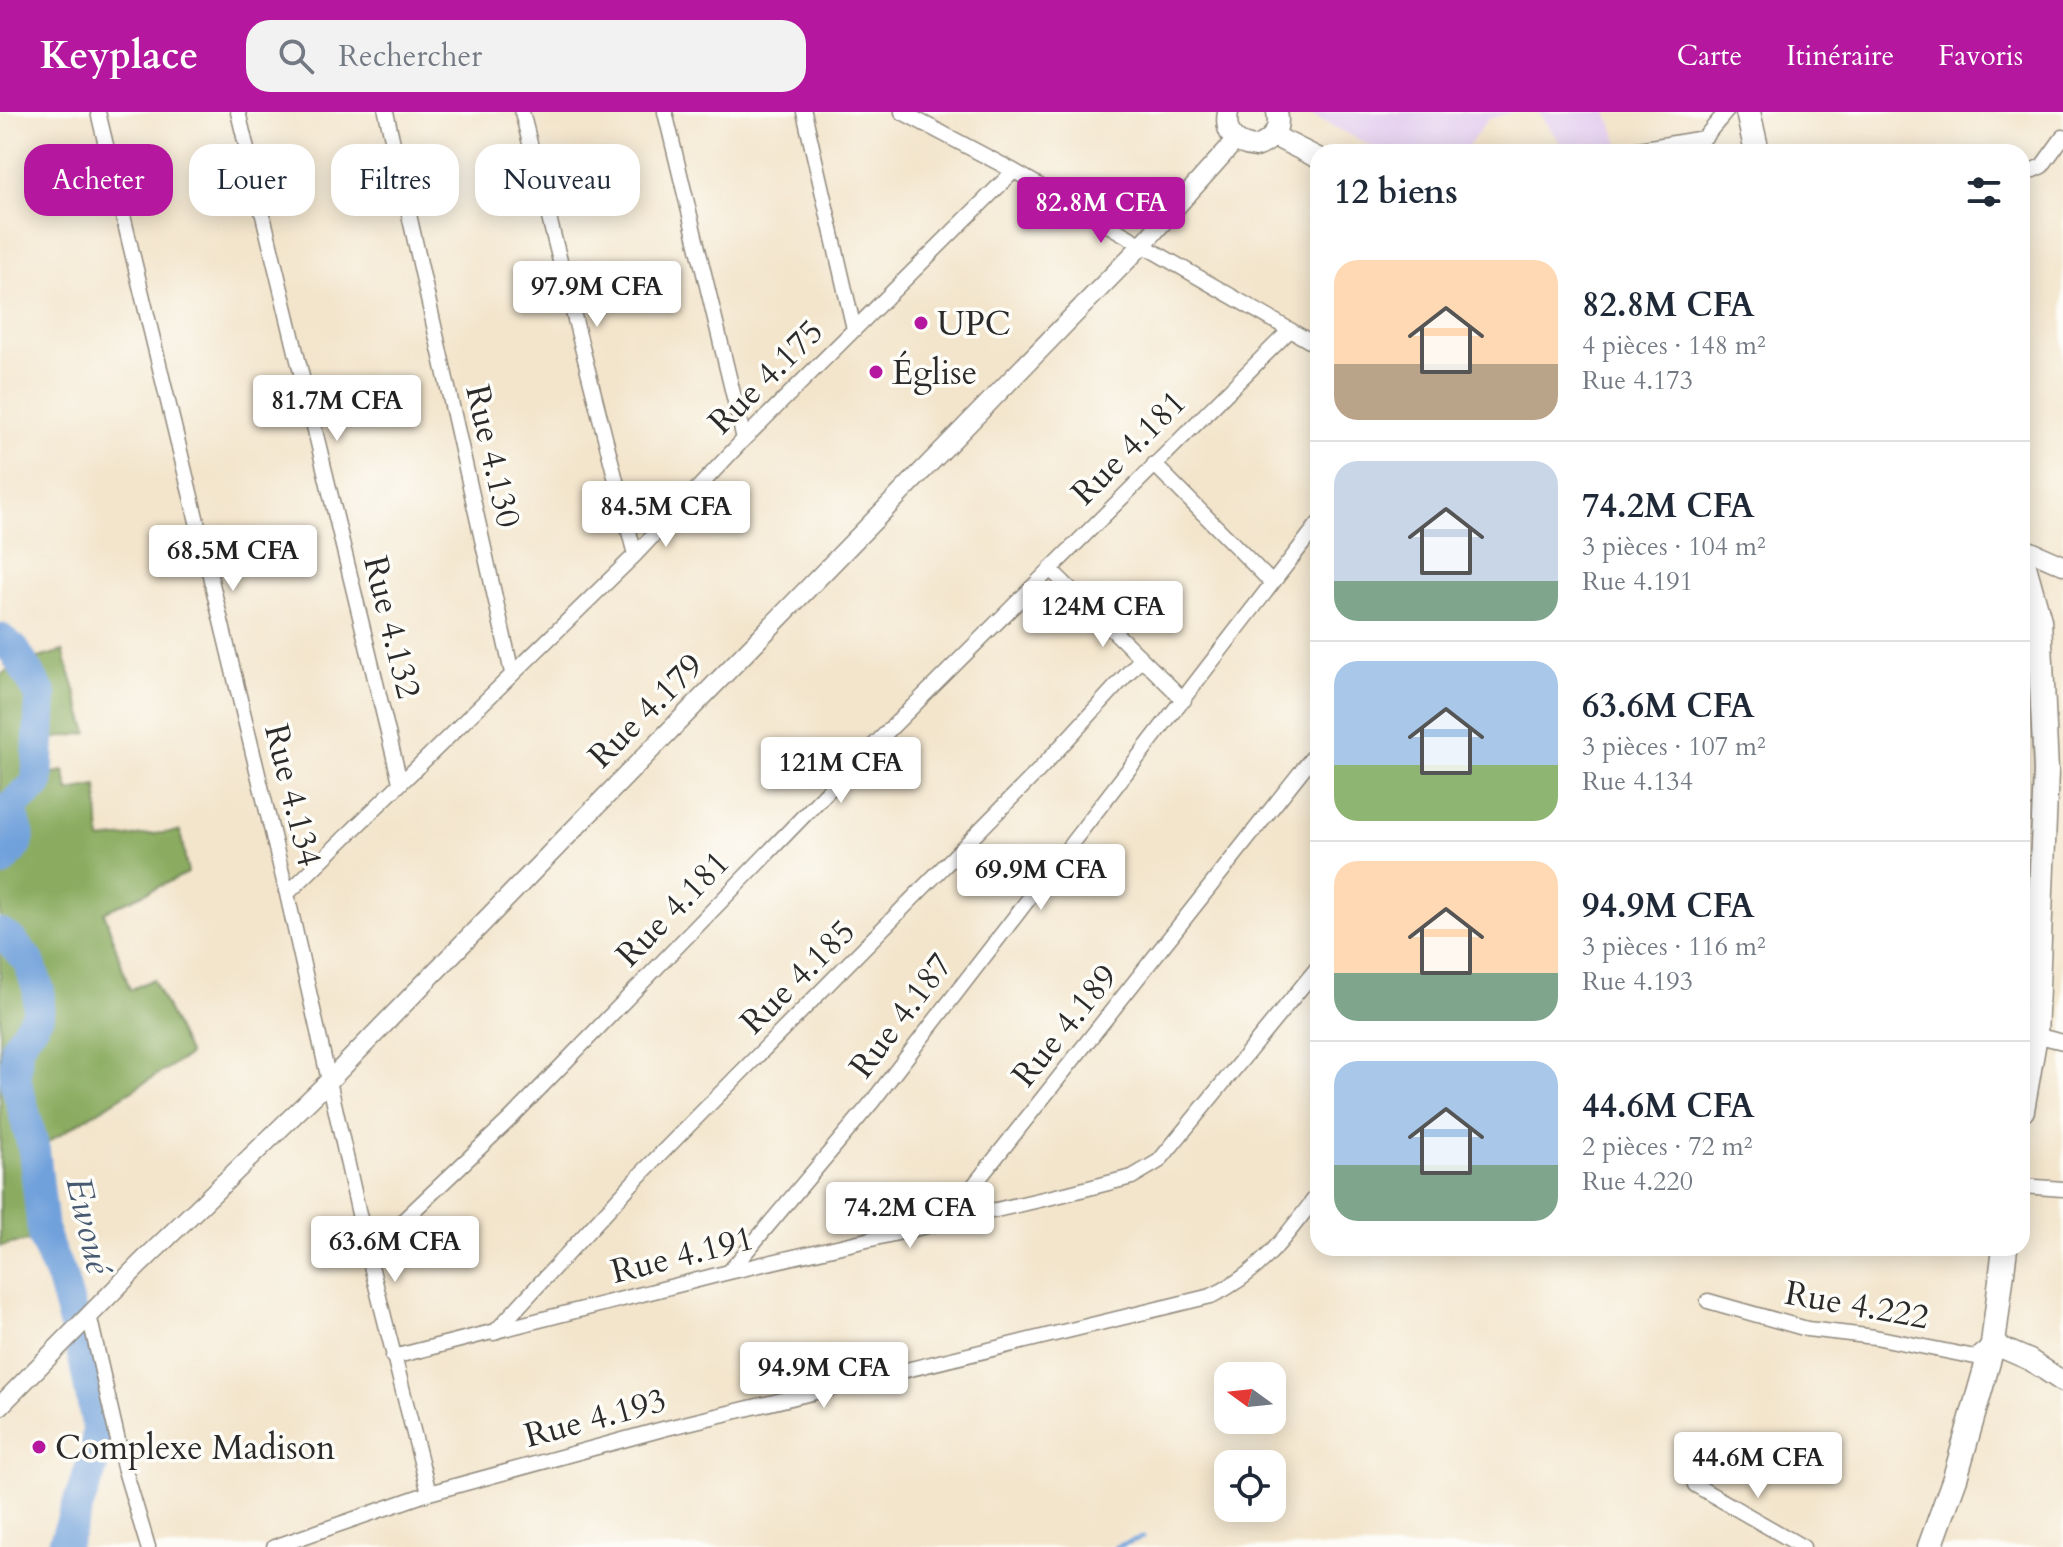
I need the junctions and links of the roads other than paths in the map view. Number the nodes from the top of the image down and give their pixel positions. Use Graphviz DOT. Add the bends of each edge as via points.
graph roads {
  1 [pos="98,112"];
  2 [pos="238,112"];
  3 [pos="386,112"];
  4 [pos="522,112"];
  5 [pos="665,112"];
  6 [pos="804,112"];
  7 [pos="902,112"];
  8 [pos="1228,112"];
  9 [pos="1277,112"];
  10 [pos="1726,112"];
  11 [pos="1748,112"];
  12 [pos="1274,136"];
  13 [pos="2063,137"];
  14 [pos="1235,141"];
  15 [pos="1668,144"];
  16 [pos="1755,144"];
  17 [pos="1310,154"];
  18 [pos="1014,171"];
  19 [pos="2030,171"];
  20 [pos="1141,246"];
  21 [pos="854,329"];
  22 [pos="1289,331"];
  23 [pos="1310,342"];
  24 [pos="744,439"];
  25 [pos="1154,464"];
  26 [pos="1310,534"];
  27 [pos="2030,551"];
  28 [pos="635,555"];
  29 [pos="2063,565"];
  30 [pos="1050,569"];
  31 [pos="1271,582"];
  32 [pos="2030,588"];
  33 [pos="1141,659"];
  34 [pos="512,673"];
  35 [pos="1184,700"];
  36 [pos="1310,760"];
  37 [pos="400,782"];
  38 [pos="287,894"];
  39 [pos="1310,977"];
  40 [pos="2035,1035"];
  41 [pos="2063,1042"];
  42 [pos="2030,1064"];
  43 [pos="327,1083"];
  44 [pos="2030,1187"];
  45 [pos="2063,1189"];
  46 [pos="1310,1205"];
  47 [pos="944,1223"];
  48 [pos="368,1254"];
  49 [pos="2004,1256"];
  50 [pos="729,1272"];
  51 [pos="1708,1301"];
  52 [pos="89,1315"];
  53 [pos="494,1334"];
  54 [pos="1993,1344"];
  55 [pos="393,1357"];
  56 [pos="2063,1382"];
  57 [pos="0,1406"];
  58 [pos="1695,1485"];
  59 [pos="429,1493"];
  60 [pos="148,1547"];
  61 [pos="274,1547"];
  62 [pos="1803,1547"];
  63 [pos="1930,1547"];
  1 -- 38 [label="street, Rue 4.134"];
  2 -- 37 [label="street, Rue 4.132"];
  3 -- 34 [label="street, Rue 4.130"];
  4 -- 28 [label="street"];
  5 -- 24 [label="street"];
  6 -- 21 [label="street"];
  7 -- 18 [label="street"];
  8 -- 14 [label="main road"];
  9 -- 12 [label="main road"];
  10 -- 15 [label="street" via="1704,138"];
  11 -- 16 [label="main road"];
  12 -- 14 [label="main road" via="1256,147"];
  12 -- 17 [label="main road"];
  13 -- 19 [label="street" via="2042,166"];
  14 -- 20 [label="street, Rue 4.179"];
  18 -- 20 [label="street"];
  18 -- 21 [label="street, Rue 4.175"];
  20 -- 22 [label="street"];
  20 -- 43 [label="street, Rue 4.179"];
  21 -- 24 [label="street, Rue 4.175"];
  22 -- 23 [label="street"];
  22 -- 25 [label="street, Rue 4.181"];
  24 -- 28 [label="street, Rue 4.175"];
  25 -- 30 [label="street, Rue 4.181"];
  25 -- 31 [label="street"];
  26 -- 31 [label="street, Rue 4.187"];
  27 -- 29 [label="street"];
  28 -- 34 [label="street, Rue 4.175"];
  30 -- 33 [label="street"];
  30 -- 48 [label="street, Rue 4.181" via="522,1107"];
  31 -- 35 [label="street, Rue 4.187"];
  32 -- 40 [label="main road" via="2039,620 2046,771"];
  33 -- 35 [label="street"];
  33 -- 53 [label="street, Rue 4.185" via="639,1176"];
  34 -- 37 [label="street, Rue 4.175"];
  35 -- 50 [label="street, Rue 4.187" via="872,1102"];
  36 -- 47 [label="street, Rue 4.189"];
  37 -- 38 [label="street, Rue 4.175"];
  38 -- 43 [label="street, Rue 4.134"];
  39 -- 47 [label="street, Rue 4.191" via="1147,1171"];
  40 -- 41 [label="street"];
  40 -- 42 [label="main road"];
  43 -- 48 [label="street, Rue 4.134"];
  43 -- 52 [label="street, Rue 4.179"];
  44 -- 45 [label="street"];
  46 -- 59 [label="street, Rue 4.193" via="1251,1274 1211,1296 663,1429"];
  47 -- 50 [label="street, Rue 4.191"];
  48 -- 55 [label="street, Rue 4.134"];
  49 -- 54 [label="main road"];
  50 -- 53 [label="street, Rue 4.191"];
  51 -- 54 [label="street, Rue 4.222" via="1807,1329 1975,1357"];
  52 -- 57 [label="street, Rue 4.179"];
  52 -- 60 [label="street"];
  53 -- 55 [label="street, Rue 4.191"];
  54 -- 56 [label="main road"];
  54 -- 63 [label="main road"];
  55 -- 59 [label="street, Rue 4.134"];
  58 -- 62 [label="street"];
  59 -- 61 [label="street, Rue 4.193"];
}
